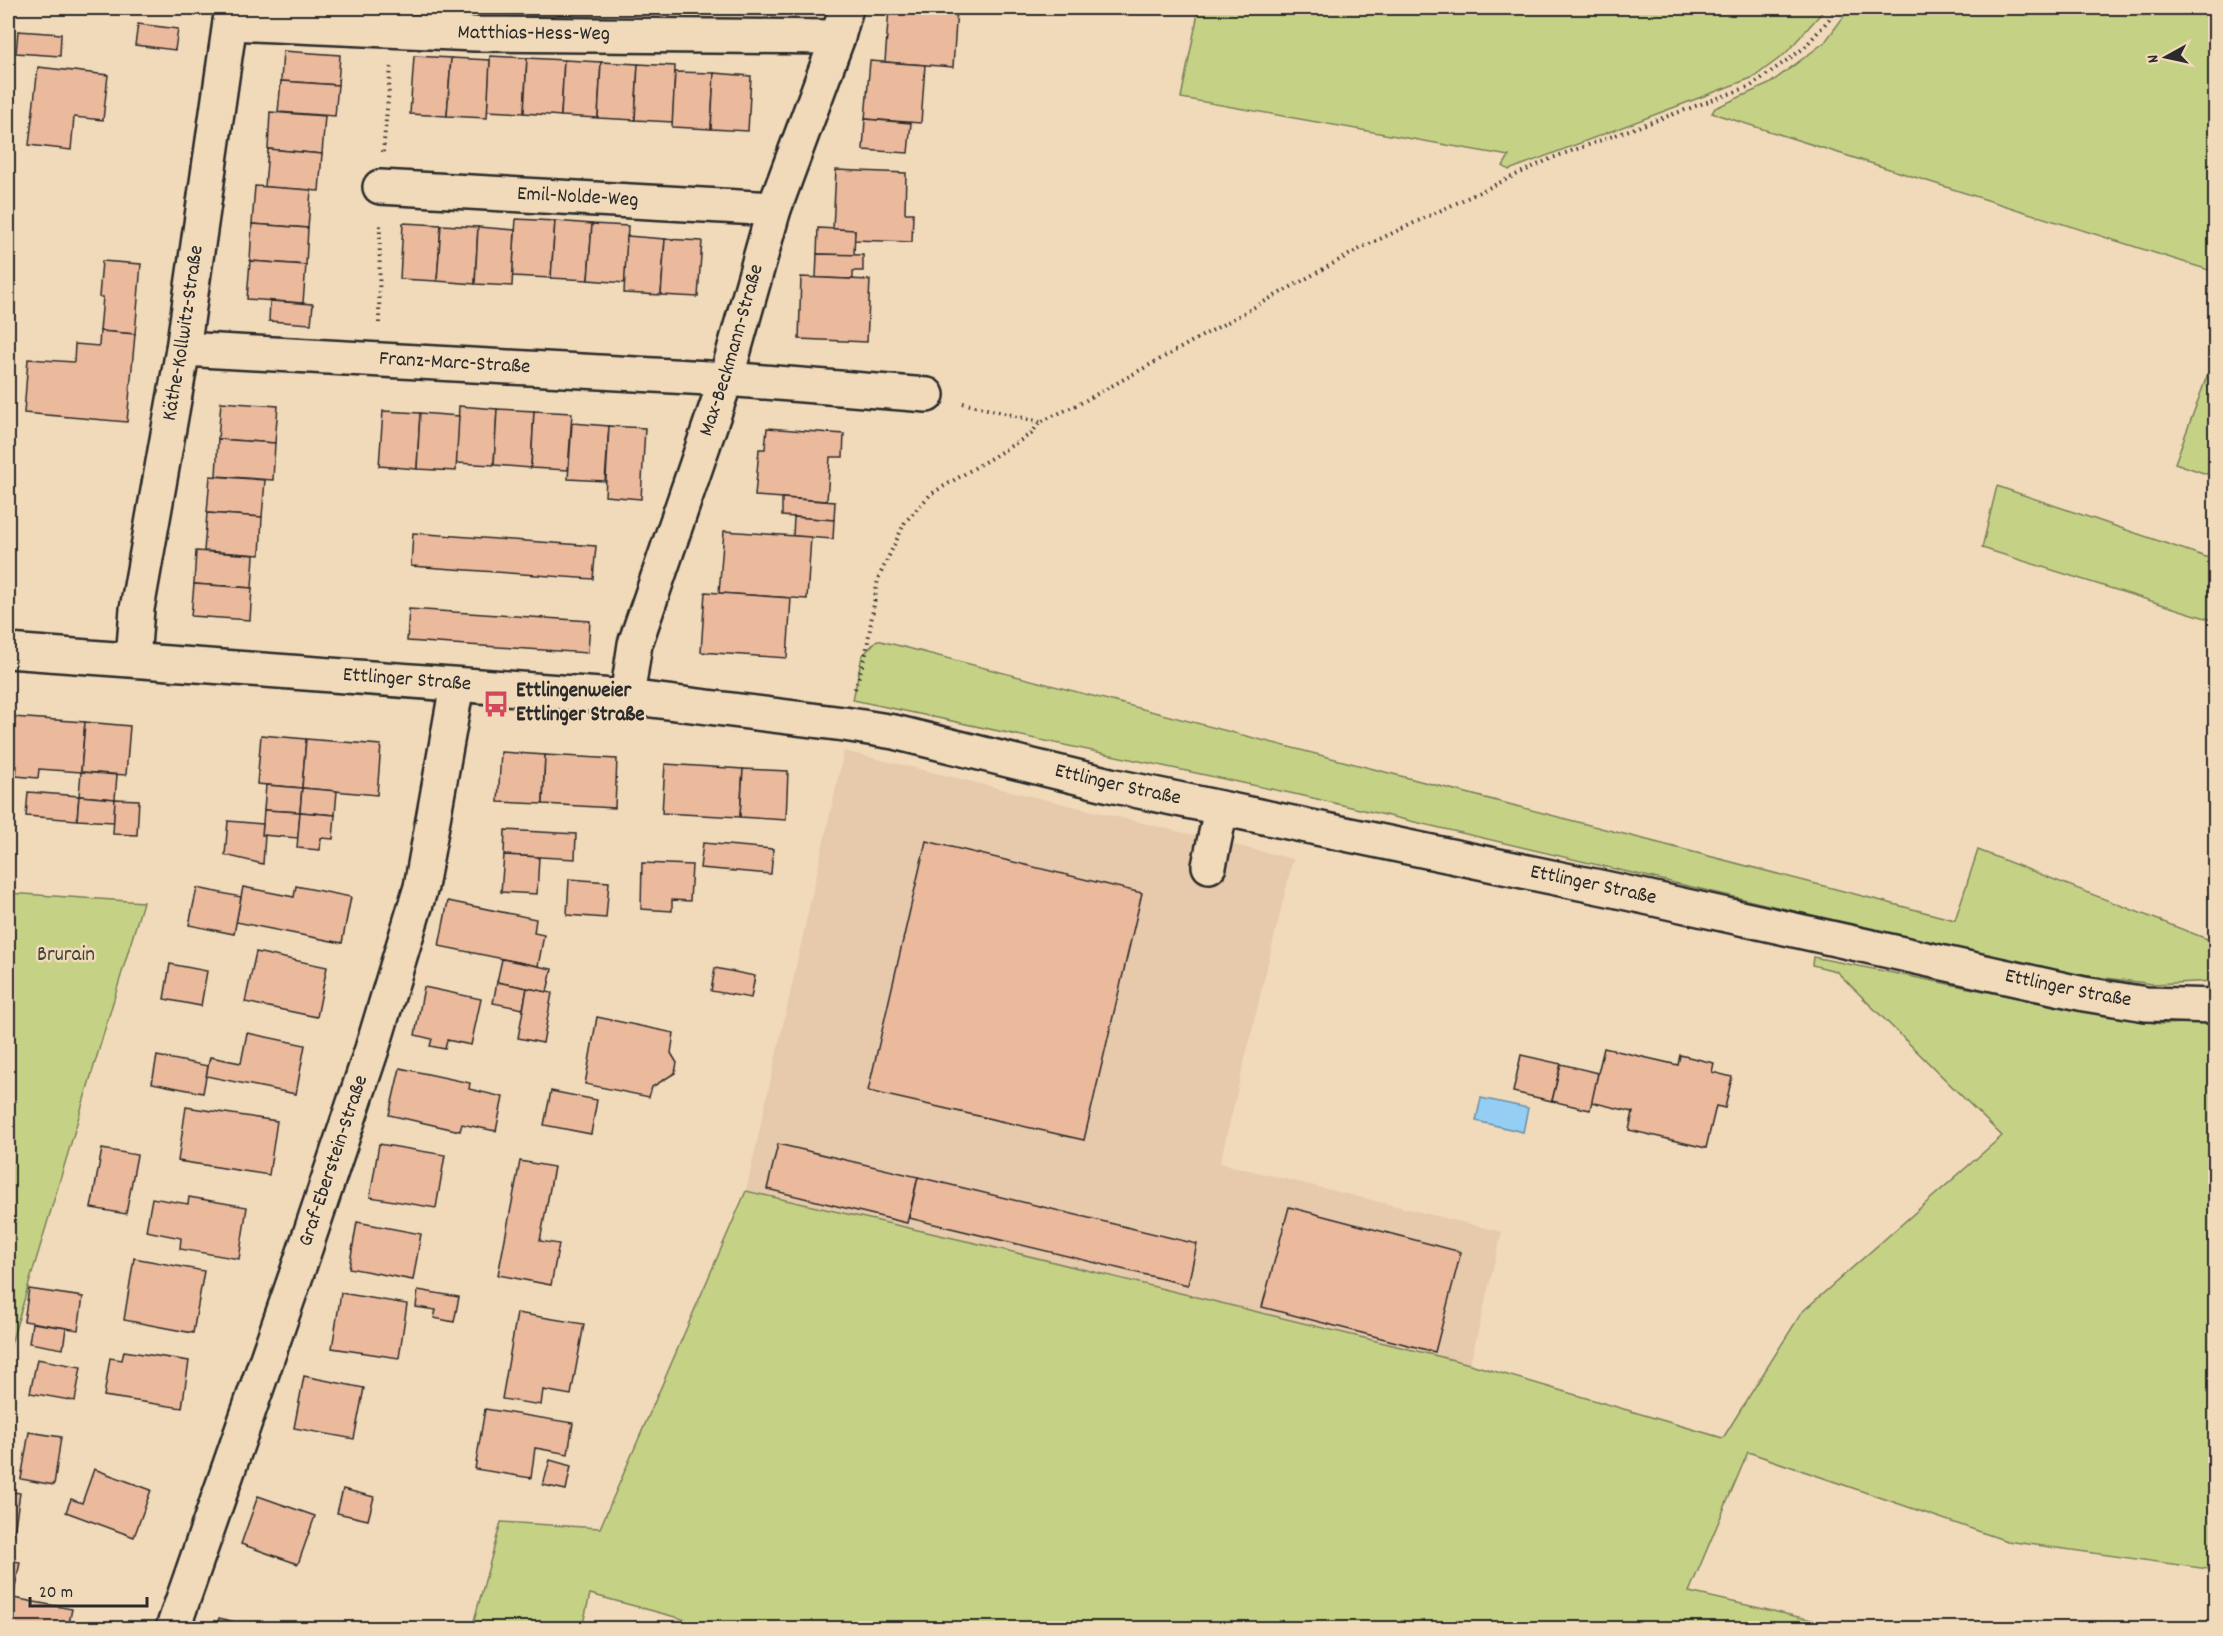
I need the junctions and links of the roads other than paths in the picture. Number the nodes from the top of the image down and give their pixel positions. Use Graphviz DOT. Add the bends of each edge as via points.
graph roads {
  1 [pos="231,15"];
  2 [pos="842,22"];
  3 [pos="380,187"];
  4 [pos="774,209"];
  5 [pos="183,349"];
  6 [pos="726,379"];
  7 [pos="927,395"];
  8 [pos="8,651"];
  9 [pos="133,659"];
  10 [pos="457,685"];
  11 [pos="627,697"];
  12 [pos="1221,809"];
  13 [pos="1209,866"];
  14 [pos="2216,1006"];
  15 [pos="173,1629"];
  1 -- 2 [label="street, Matthias-Hess-Weg" via="475,34"];
  1 -- 5 [label="street, Käthe-Kollwitz-Straße"];
  2 -- 4 [label="street, Max-Beckmann-Straße"];
  3 -- 4 [label="street, Emil-Nolde-Weg"];
  4 -- 6 [label="street, Max-Beckmann-Straße"];
  5 -- 6 [label="street, Franz-Marc-Straße"];
  5 -- 9 [label="street, Käthe-Kollwitz-Straße" via="137,609"];
  6 -- 7 [label="street, Franz-Marc-Straße"];
  6 -- 11 [label="street, Max-Beckmann-Straße" via="635,644"];
  8 -- 9 [label="street, Ettlinger Straße"];
  9 -- 10 [label="street, Ettlinger Straße"];
  10 -- 11 [label="street, Ettlinger Straße"];
  10 -- 15 [label="street, Graf-Eberstein-Straße" via="415,909 308,1241"];
  11 -- 12 [label="street, Ettlinger Straße" via="894,732"];
  12 -- 13 [label="street"];
  12 -- 14 [label="street, Ettlinger Straße" via="1609,889 2084,994 2146,1004"];
}
